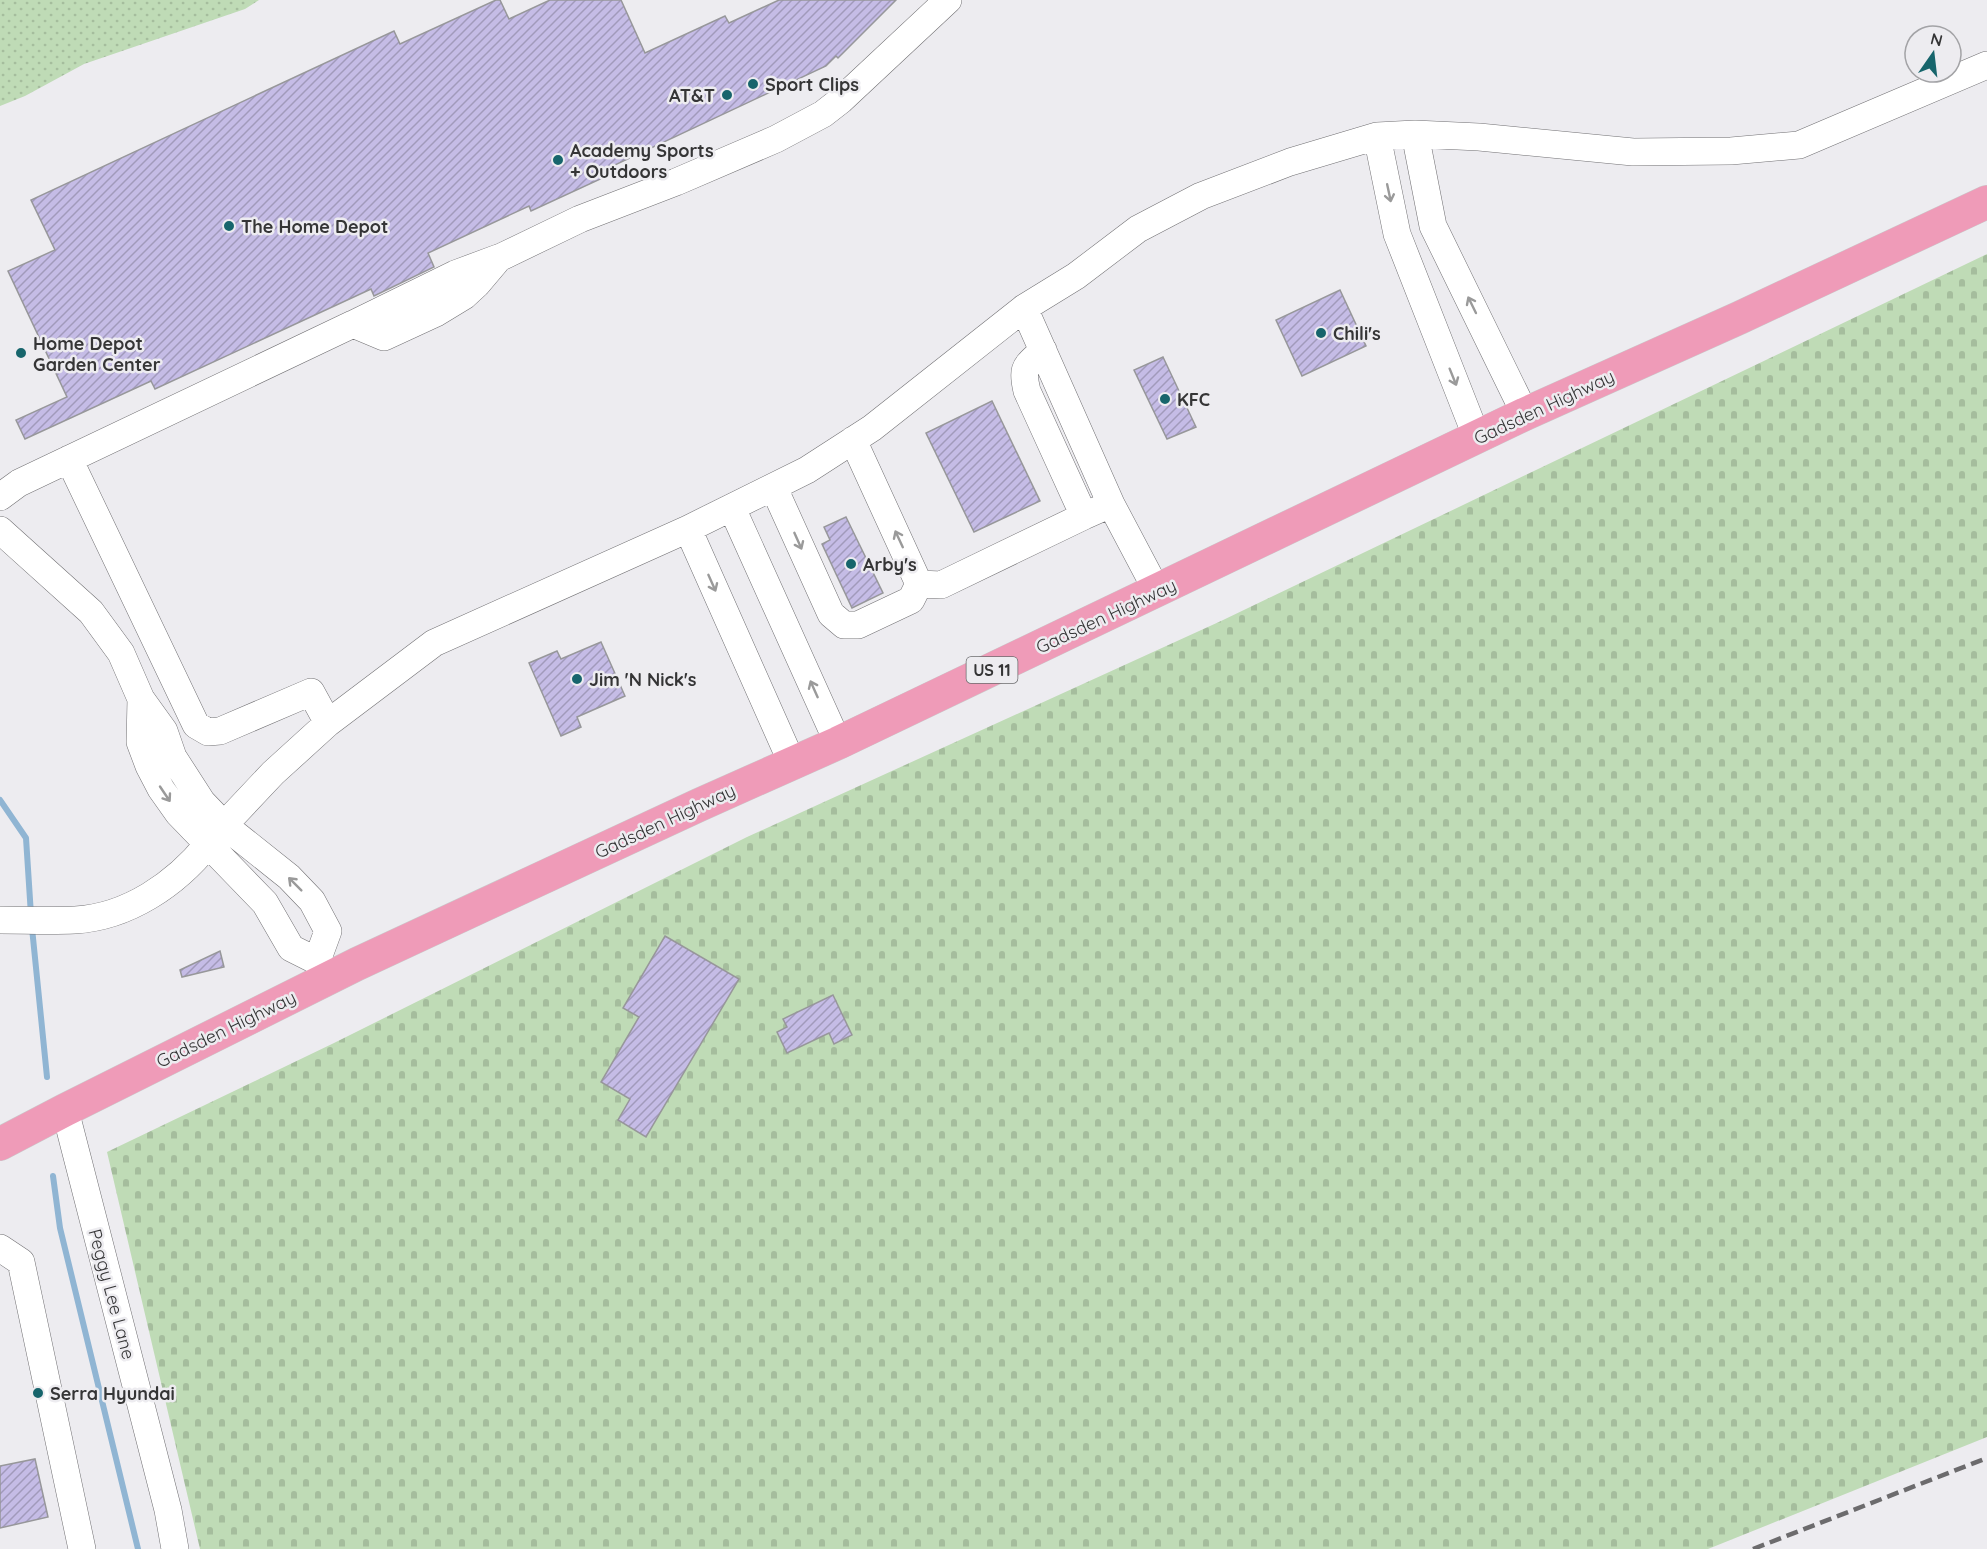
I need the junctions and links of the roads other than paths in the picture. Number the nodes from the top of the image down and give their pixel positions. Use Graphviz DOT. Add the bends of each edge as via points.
graph roads {
  1 [pos="948,0"];
  2 [pos="1987,65"];
  3 [pos="1415,134"];
  4 [pos="1377,136"];
  5 [pos="1987,202"];
  6 [pos="1024,308"];
  7 [pos="1043,350"];
  8 [pos="1525,414"];
  9 [pos="1478,438"];
  10 [pos="853,440"];
  11 [pos="69,459"];
  12 [pos="774,488"];
  13 [pos="0,497"];
  14 [pos="1111,504"];
  15 [pos="732,508"];
  16 [pos="1084,516"];
  17 [pos="688,529"];
  18 [pos="0,530"];
  19 [pos="919,584"];
  20 [pos="1157,591"];
  21 [pos="328,723"];
  22 [pos="838,742"];
  23 [pos="792,763"];
  24 [pos="216,834"];
  25 [pos="0,920"];
  26 [pos="322,970"];
  27 [pos="65,1110"];
  28 [pos="0,1144"];
  29 [pos="0,1248"];
  30 [pos="82,1549"];
  31 [pos="175,1549"];
  1 -- 11 [label="street" via="823,114 776,139 590,215 499,258 464,296 436,314 384,337 353,324"];
  2 -- 3 [label="street" via="1799,145 1731,151 1633,152"];
  3 -- 4 [label="street"];
  8 -- 3 [label="street, one-way" via="1433,226"];
  4 -- 6 [label="street" via="1290,162 1201,196 1138,229 1076,276"];
  4 -- 9 [label="street, one-way" via="1397,234"];
  5 -- 8 [label="main road, Gadsden Highway / US 11"];
  6 -- 7 [label="street"];
  6 -- 10 [label="street"];
  7 -- 14 [label="street"];
  7 -- 16 [label="street" via="1025,367 1023,375"];
  8 -- 9 [label="main road, Gadsden Highway / US 11"];
  9 -- 20 [label="main road, Gadsden Highway / US 11"];
  10 -- 12 [label="street"];
  19 -- 10 [label="street, one-way"];
  11 -- 13 [label="street" via="19,483"];
  11 -- 21 [label="street" via="196,725 208,732 220,731 311,692"];
  12 -- 15 [label="street"];
  12 -- 19 [label="street, one-way" via="831,614 844,625 858,625 911,600"];
  14 -- 16 [label="street"];
  14 -- 20 [label="street"];
  15 -- 17 [label="street"];
  22 -- 15 [label="street, one-way"];
  16 -- 19 [label="street" via="940,585"];
  17 -- 21 [label="street" via="434,643"];
  17 -- 23 [label="street, one-way"];
  18 -- 24 [label="street" via="91,612 121,653 141,699 140,742 148,766 178,813"];
  20 -- 22 [label="main road, Gadsden Highway / US 11"];
  21 -- 24 [label="street" via="273,773"];
  22 -- 23 [label="main road, Gadsden Highway / US 11"];
  23 -- 26 [label="main road, Gadsden Highway / US 11"];
  24 -- 25 [label="street" via="193,863 158,892 120,911 77,920"];
  24 -- 26 [label="street" via="265,903 291,948"];
  26 -- 24 [label="street, one-way" via="328,932 312,901 289,877"];
  26 -- 27 [label="main road, Gadsden Highway / US 11"];
  27 -- 28 [label="main road, Gadsden Highway / US 11"];
  27 -- 31 [label="street, Peggy Lee Lane"];
  29 -- 30 [label="street" via="21,1262"];
}
